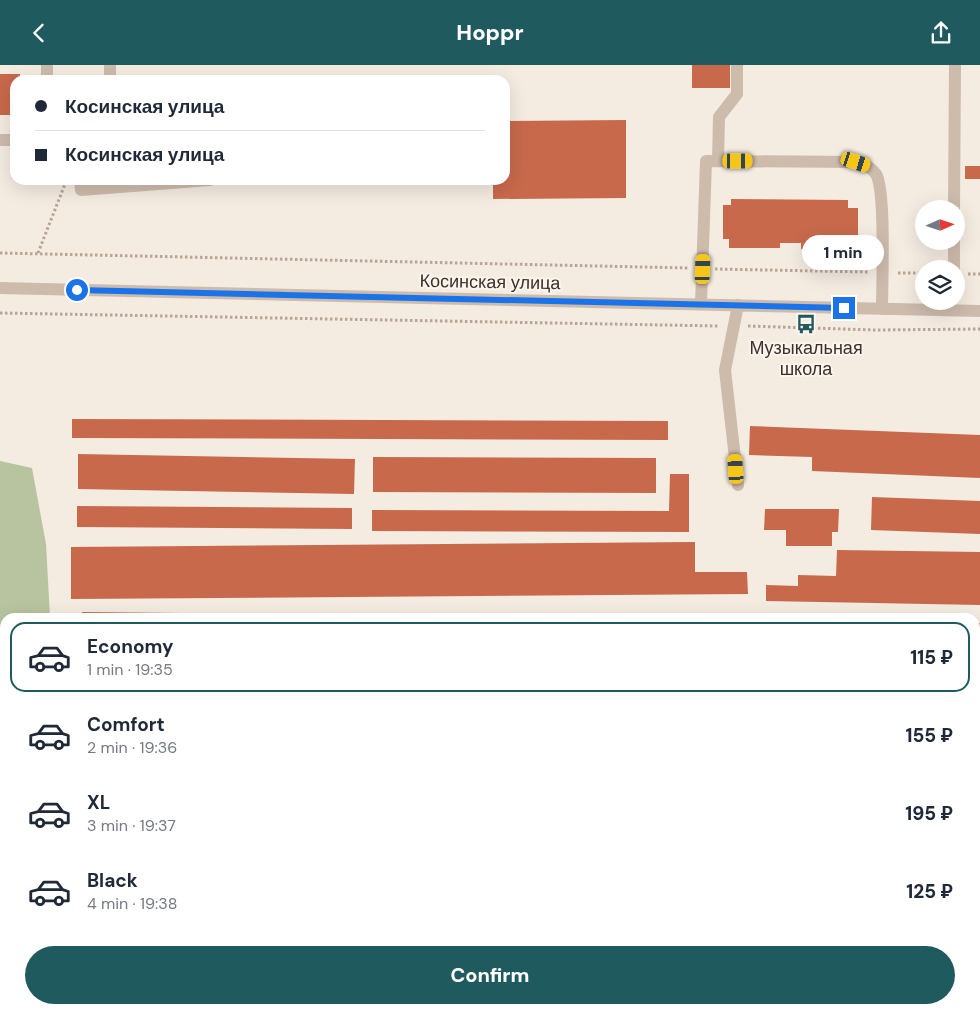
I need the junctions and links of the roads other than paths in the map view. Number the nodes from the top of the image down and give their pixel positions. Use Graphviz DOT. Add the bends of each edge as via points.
graph roads {
  1 [pos="737,65"];
  2 [pos="955,65"];
  3 [pos="718,161"];
  4 [pos="80,185"];
  5 [pos="145,185"];
  6 [pos="954,200"];
  7 [pos="0,288"];
  8 [pos="701,304"];
  9 [pos="738,305"];
  10 [pos="915,308"];
  11 [pos="965,308"];
  12 [pos="882,309"];
  13 [pos="980,311"];
  14 [pos="738,485"];
  1 -- 3 [label="street" via="737,94 720,117"];
  2 -- 6 [label="street"];
  3 -- 8 [label="street" via="706,161"];
  3 -- 12 [label="street" via="856,162 869,166 877,175 882,195"];
  4 -- 5 [label="street" via="80,190"];
  7 -- 8 [label="street, Косинская улица"];
  8 -- 9 [label="street, Косинская улица"];
  9 -- 12 [label="street, Косинская улица"];
  9 -- 14 [label="street" via="725,370"];
  10 -- 12 [label="street, Косинская улица"];
  11 -- 13 [label="street, Косинская улица"];
}
